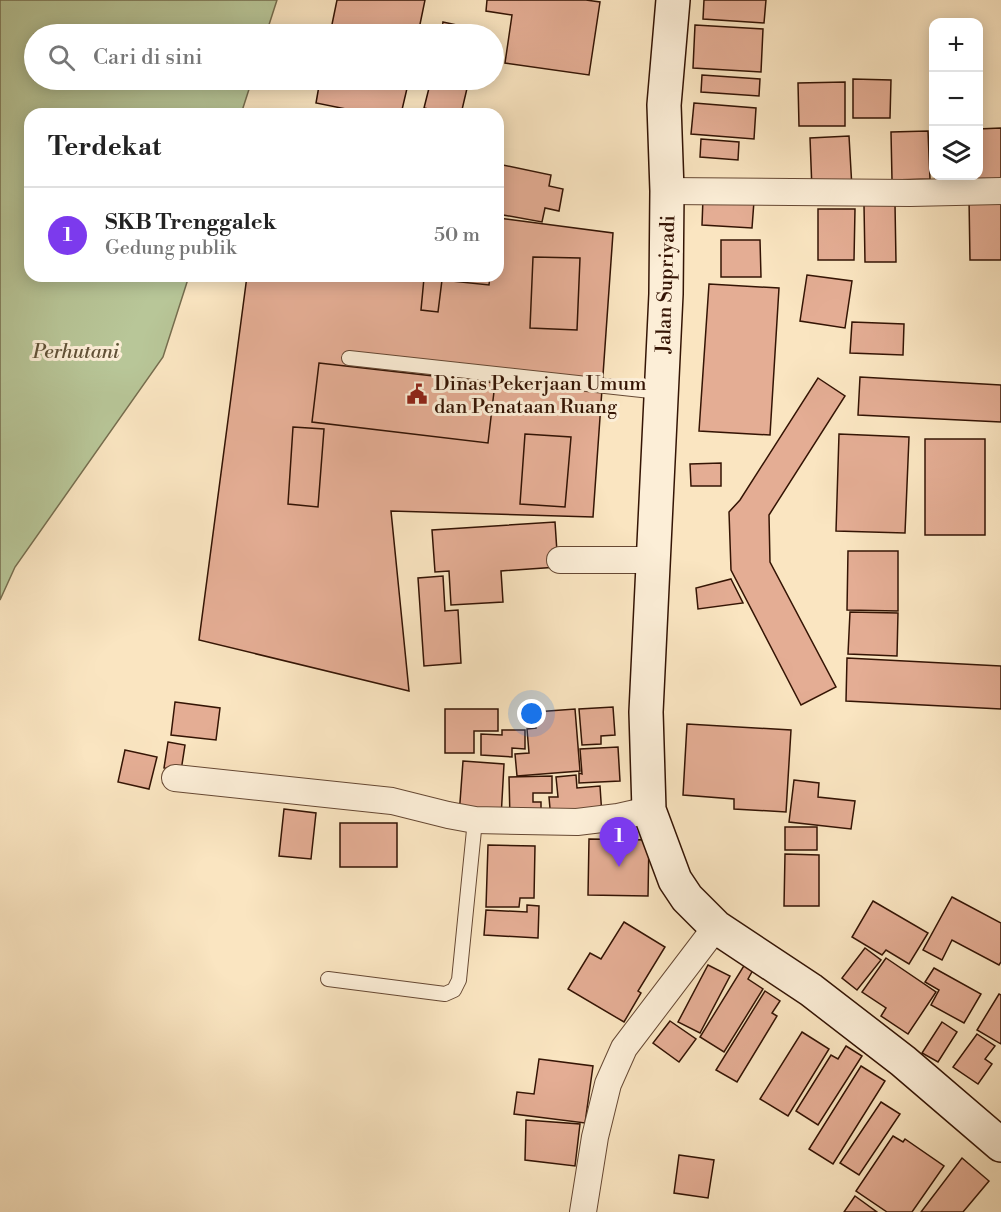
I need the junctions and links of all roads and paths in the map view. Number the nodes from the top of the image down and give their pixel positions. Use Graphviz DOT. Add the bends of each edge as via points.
graph roads {
  1 [pos="673,0"];
  2 [pos="667,191"];
  3 [pos="1001,191"];
  4 [pos="349,358"];
  5 [pos="657,392"];
  6 [pos="560,560"];
  7 [pos="644,560"];
  8 [pos="175,778"];
  9 [pos="649,810"];
  10 [pos="475,820"];
  11 [pos="716,927"];
  12 [pos="328,979"];
  13 [pos="1001,1145"];
  14 [pos="582,1212"];
  1 -- 2 [label="main road, Jalan Supriyadi" via="664,105"];
  2 -- 3 [label="street"];
  2 -- 5 [label="main road, Jalan Supriyadi" via="666,294"];
  4 -- 5 [label="lane"];
  5 -- 7 [label="main road, Jalan Supriyadi"];
  6 -- 7 [label="street"];
  7 -- 9 [label="main road, Jalan Supriyadi"];
  8 -- 10 [label="street" via="392,801"];
  9 -- 10 [label="street" via="577,822"];
  9 -- 11 [label="main road, Jalan Supriyadi" via="675,880"];
  10 -- 12 [label="lane" via="459,980 454,990 445,994"];
  11 -- 13 [label="main road, Jalan Supriyadi" via="811,990"];
  11 -- 14 [label="street" via="624,1048 608,1084"];
}
